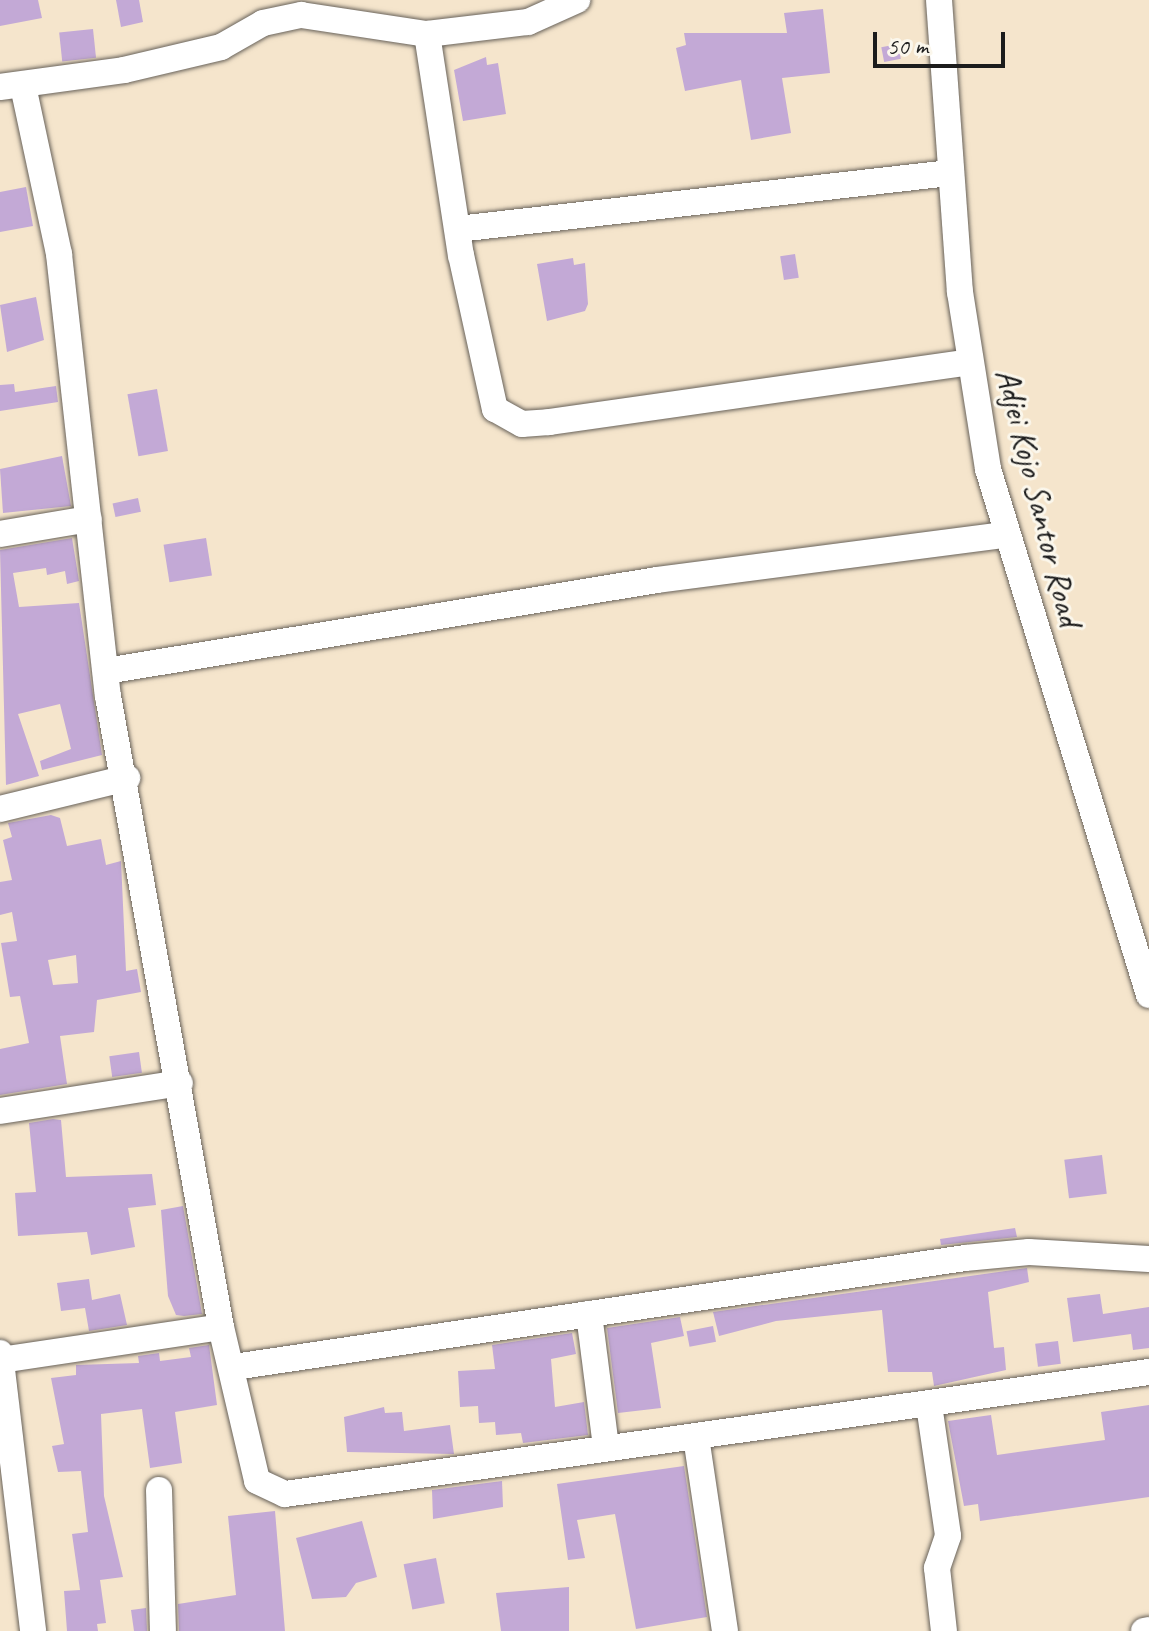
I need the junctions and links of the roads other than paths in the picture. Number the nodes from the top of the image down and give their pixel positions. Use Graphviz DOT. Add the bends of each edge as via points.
graph roads {
  1 [pos="577,0"];
  2 [pos="939,0"];
  3 [pos="326,8"];
  4 [pos="527,11"];
  5 [pos="427,34"];
  6 [pos="12,86"];
  7 [pos="950,173"];
  8 [pos="458,229"];
  9 [pos="968,362"];
  10 [pos="89,519"];
  11 [pos="0,534"];
  12 [pos="1005,535"];
  13 [pos="106,671"];
  14 [pos="127,778"];
  15 [pos="0,809"];
  16 [pos="1149,995"];
  17 [pos="180,1083"];
  18 [pos="0,1111"];
  19 [pos="1149,1259"];
  20 [pos="589,1314"];
  21 [pos="221,1327"];
  22 [pos="0,1353"];
  23 [pos="1,1360"];
  24 [pos="234,1367"];
  25 [pos="1149,1372"];
  26 [pos="929,1405"];
  27 [pos="696,1437"];
  28 [pos="606,1447"];
  29 [pos="159,1490"];
  30 [pos="33,1631"];
  31 [pos="163,1631"];
  32 [pos="725,1631"];
  33 [pos="944,1631"];
  1 -- 4 [label="street"];
  2 -- 7 [label="street, Adjei Kojo Santor Road"];
  3 -- 5 [label="street"];
  3 -- 6 [label="street" via="263,23 221,47 124,70"];
  4 -- 5 [label="street"];
  5 -- 8 [label="street"];
  6 -- 10 [label="street" via="59,254"];
  7 -- 8 [label="street"];
  7 -- 9 [label="street, Adjei Kojo Santor Road"];
  8 -- 9 [label="street" via="495,409 522,424"];
  9 -- 12 [label="street, Adjei Kojo Santor Road"];
  10 -- 11 [label="street"];
  10 -- 13 [label="street"];
  12 -- 13 [label="street" via="657,580"];
  12 -- 16 [label="street, Adjei Kojo Santor Road"];
  13 -- 14 [label="street"];
  14 -- 15 [label="street"];
  14 -- 17 [label="street"];
  17 -- 18 [label="street"];
  17 -- 21 [label="street"];
  19 -- 20 [label="street" via="1029,1252"];
  20 -- 24 [label="street"];
  20 -- 28 [label="street"];
  21 -- 23 [label="street"];
  21 -- 24 [label="street"];
  22 -- 23 [label="street"];
  23 -- 30 [label="street"];
  24 -- 28 [label="street" via="249,1466 257,1481 285,1494"];
  25 -- 26 [label="street"];
  26 -- 27 [label="street"];
  26 -- 33 [label="street" via="948,1536 937,1568"];
  27 -- 28 [label="street"];
  27 -- 32 [label="street"];
  29 -- 31 [label="street"];
}
